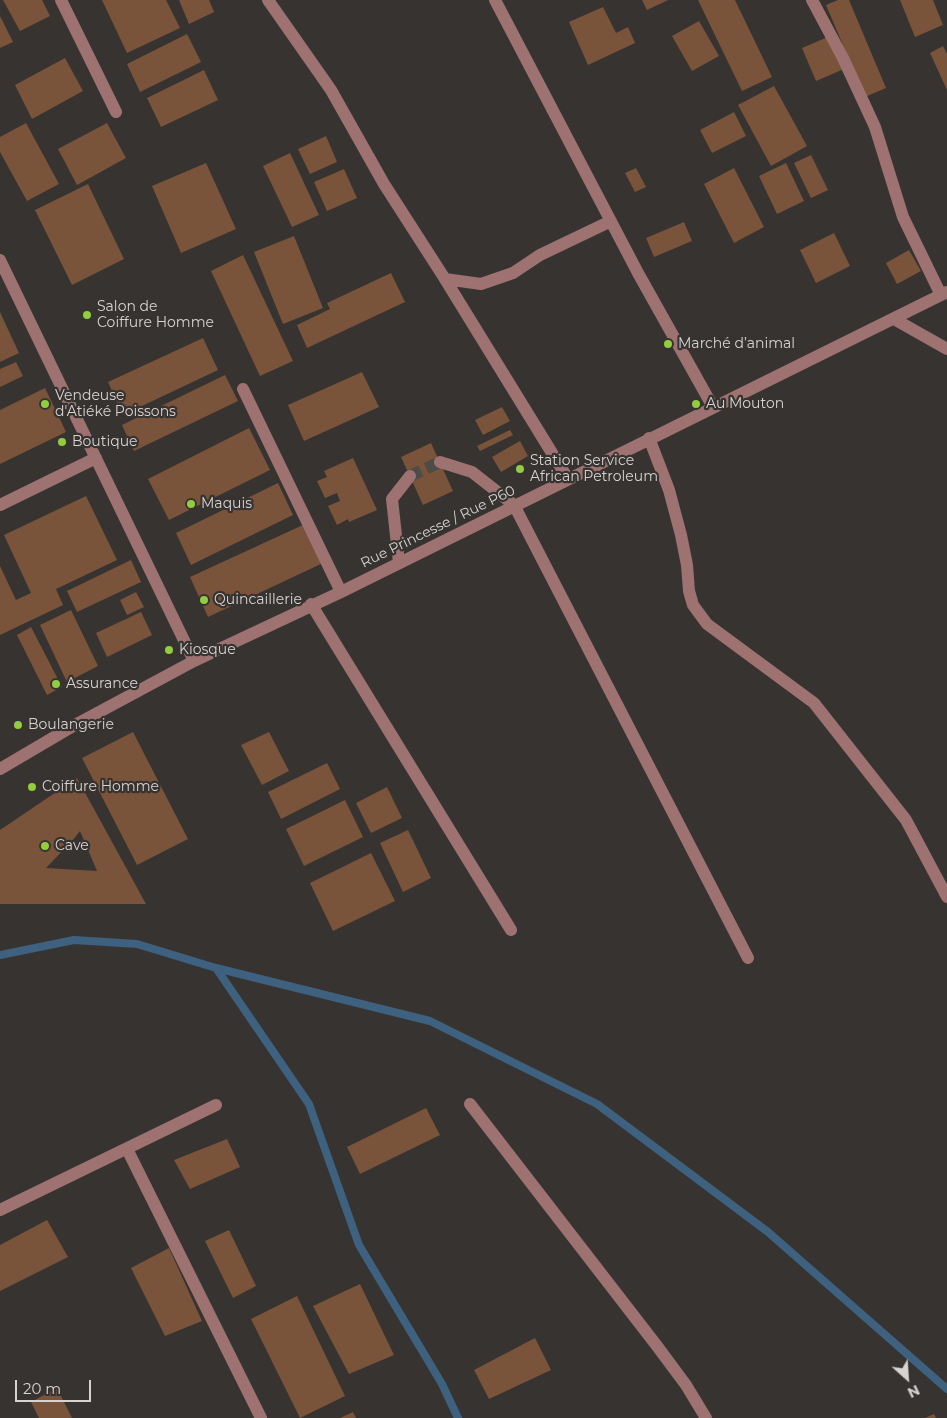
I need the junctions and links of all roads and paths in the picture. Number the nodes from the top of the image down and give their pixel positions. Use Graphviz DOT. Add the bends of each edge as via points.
graph roads {
  1 [pos="61,0"];
  2 [pos="268,0"];
  3 [pos="495,0"];
  4 [pos="812,0"];
  5 [pos="116,112"];
  6 [pos="611,220"];
  7 [pos="0,260"];
  8 [pos="445,279"];
  9 [pos="944,294"];
  10 [pos="894,318"];
  11 [pos="947,350"];
  12 [pos="243,389"];
  13 [pos="713,407"];
  14 [pos="649,438"];
  15 [pos="96,458"];
  16 [pos="440,462"];
  17 [pos="410,476"];
  18 [pos="568,479"];
  19 [pos="0,505"];
  20 [pos="514,505"];
  21 [pos="398,563"];
  22 [pos="340,592"];
  23 [pos="312,604"];
  24 [pos="194,661"];
  25 [pos="0,769"];
  26 [pos="947,897"];
  27 [pos="510,930"];
  28 [pos="748,958"];
  29 [pos="470,1104"];
  30 [pos="216,1105"];
  31 [pos="127,1148"];
  32 [pos="0,1210"];
  33 [pos="261,1418"];
  34 [pos="706,1418"];
  1 -- 5 [label="street"];
  2 -- 8 [label="street" via="330,90"];
  3 -- 6 [label="street"];
  4 -- 9 [label="street" via="875,127 903,217"];
  6 -- 8 [label="street" via="513,273 481,284"];
  6 -- 13 [label="street"];
  7 -- 15 [label="street"];
  8 -- 18 [label="street"];
  9 -- 10 [label="street, Rue Princesse / Rue P60"];
  10 -- 11 [label="street"];
  10 -- 13 [label="street, Rue Princesse / Rue P60"];
  12 -- 22 [label="street"];
  13 -- 14 [label="street, Rue Princesse / Rue P60"];
  14 -- 18 [label="street, Rue Princesse / Rue P60"];
  14 -- 26 [label="street" via="669,490 681,535 693,604 708,624 814,703 906,820"];
  15 -- 19 [label="street"];
  15 -- 24 [label="street"];
  16 -- 20 [label="street" via="472,472"];
  17 -- 21 [label="street" via="392,499"];
  18 -- 20 [label="street, Rue Princesse / Rue P60"];
  20 -- 21 [label="street, Rue Princesse / Rue P60"];
  20 -- 28 [label="street"];
  21 -- 22 [label="street, Rue Princesse / Rue P60"];
  22 -- 23 [label="street, Rue Princesse / Rue P60"];
  23 -- 24 [label="street, Rue Princesse / Rue P60"];
  23 -- 27 [label="street"];
  24 -- 25 [label="street, Rue Princesse / Rue P60" via="72,726"];
  29 -- 34 [label="street" via="686,1384"];
  30 -- 31 [label="street"];
  31 -- 32 [label="street"];
  31 -- 33 [label="street"];
}
